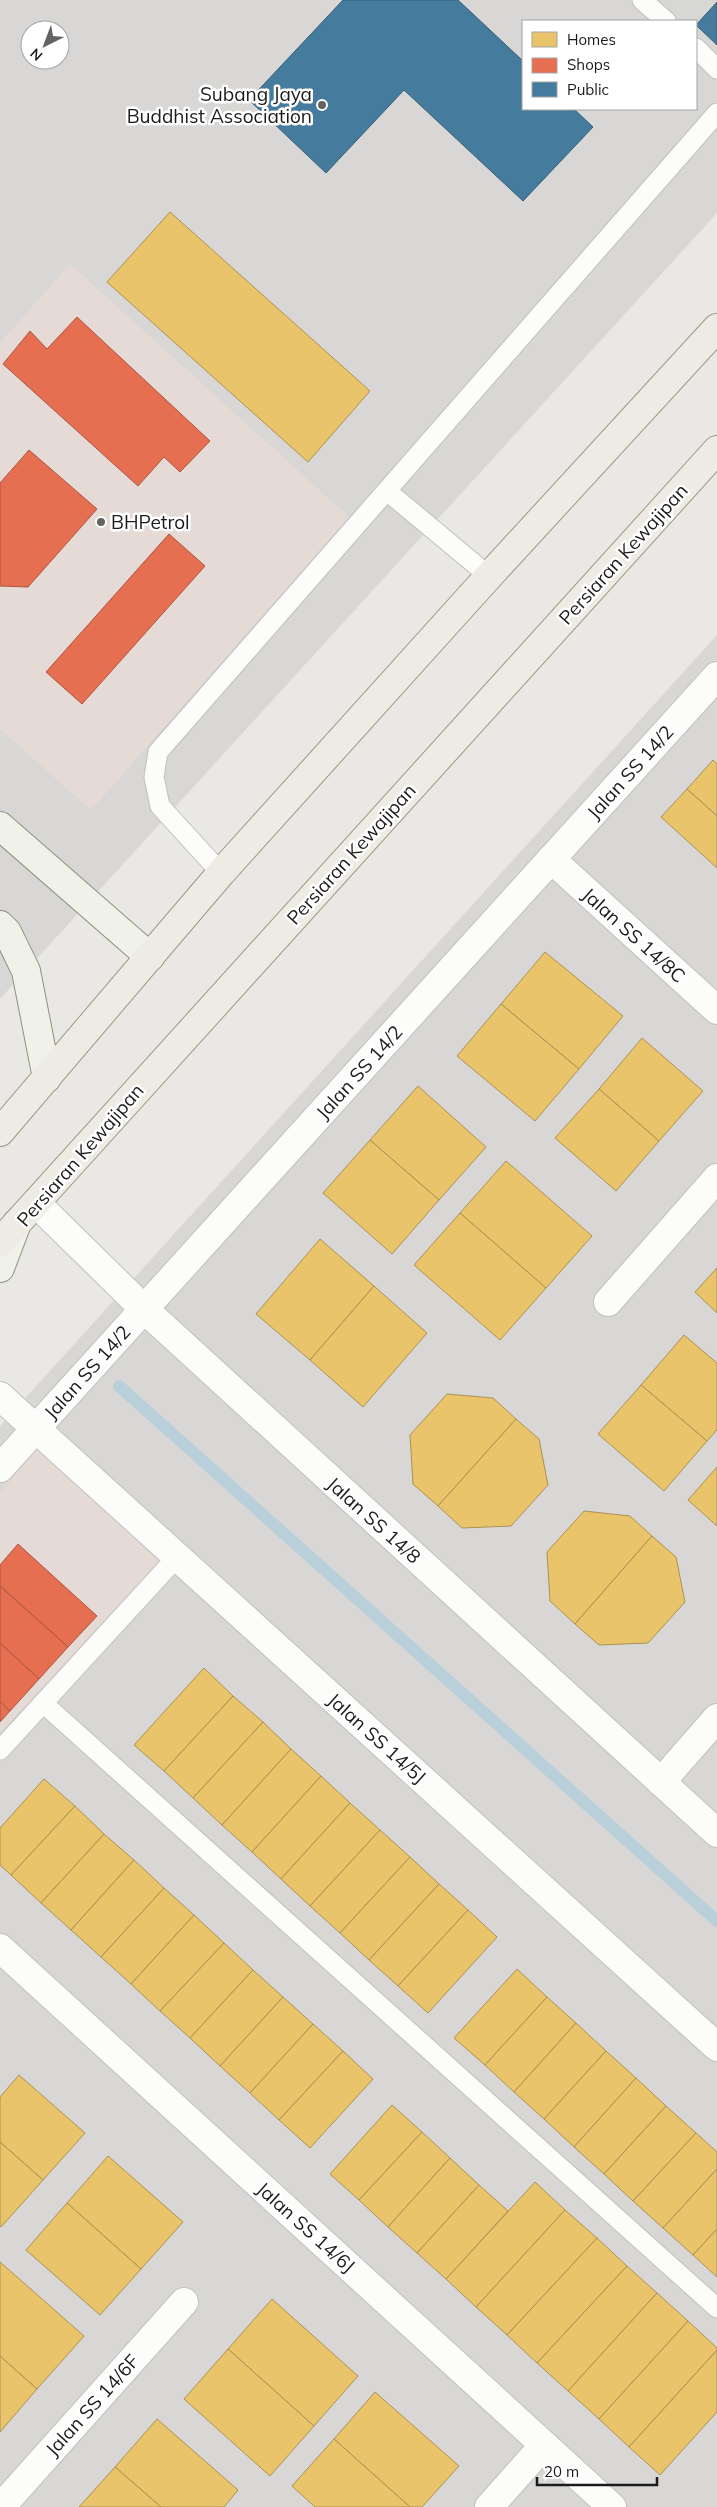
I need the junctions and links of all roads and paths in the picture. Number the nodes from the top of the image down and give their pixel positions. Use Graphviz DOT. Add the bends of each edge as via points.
graph roads {
  1 [pos="642,0"];
  2 [pos="665,20"];
  3 [pos="697,49"];
  4 [pos="717,69"];
  5 [pos="717,113"];
  6 [pos="717,328"];
  7 [pos="717,450"];
  8 [pos="387,490"];
  9 [pos="489,576"];
  10 [pos="717,676"];
  11 [pos="0,826"];
  12 [pos="551,859"];
  13 [pos="221,873"];
  14 [pos="0,925"];
  15 [pos="150,957"];
  16 [pos="717,1010"];
  17 [pos="47,1078"];
  18 [pos="0,1132"];
  19 [pos="717,1178"];
  20 [pos="36,1203"];
  21 [pos="9,1232"];
  22 [pos="0,1268"];
  23 [pos="608,1302"];
  24 [pos="144,1309"];
  25 [pos="0,1396"];
  26 [pos="36,1428"];
  27 [pos="0,1468"];
  28 [pos="178,1557"];
  29 [pos="43,1703"];
  30 [pos="717,1718"];
  31 [pos="0,1750"];
  32 [pos="661,1782"];
  33 [pos="717,1833"];
  34 [pos="4,1959"];
  35 [pos="717,2047"];
  36 [pos="184,2302"];
  37 [pos="717,2308"];
  38 [pos="544,2445"];
  39 [pos="1,2507"];
  40 [pos="490,2507"];
  41 [pos="612,2507"];
  1 -- 2 [label="lane"];
  3 -- 4 [label="lane"];
  5 -- 8 [label="lane"];
  6 -- 9 [label="main road"];
  7 -- 20 [label="main road, Persiaran Kewajipan"];
  8 -- 9 [label="lane"];
  8 -- 13 [label="lane" via="158,752 154,777 160,806"];
  9 -- 13 [label="main road"];
  10 -- 12 [label="street, Jalan SS 14/2"];
  11 -- 15 [label="main road"];
  12 -- 16 [label="street, Jalan SS 14/8C"];
  12 -- 24 [label="street, Jalan SS 14/2"];
  13 -- 15 [label="main road"];
  14 -- 17 [label="main road" via="7,932 26,971"];
  15 -- 17 [label="main road"];
  17 -- 18 [label="main road"];
  19 -- 23 [label="street"];
  20 -- 21 [label="main road, Persiaran Kewajipan"];
  20 -- 24 [label="street, Jalan SS 14/8"];
  21 -- 22 [label="main road, Persiaran Kewajipan"];
  24 -- 26 [label="street, Jalan SS 14/2"];
  24 -- 32 [label="street, Jalan SS 14/8"];
  25 -- 26 [label="street, Jalan SS 14/5J"];
  26 -- 27 [label="street, Jalan SS 14/2"];
  26 -- 28 [label="street, Jalan SS 14/5J"];
  28 -- 29 [label="lane"];
  28 -- 35 [label="street, Jalan SS 14/5J"];
  29 -- 31 [label="lane"];
  29 -- 37 [label="lane"];
  30 -- 32 [label="street"];
  32 -- 33 [label="street, Jalan SS 14/8"];
  34 -- 38 [label="street, Jalan SS 14/6J"];
  36 -- 39 [label="street, Jalan SS 14/6F"];
  38 -- 40 [label="street"];
  38 -- 41 [label="street, Jalan SS 14/6J"];
}
